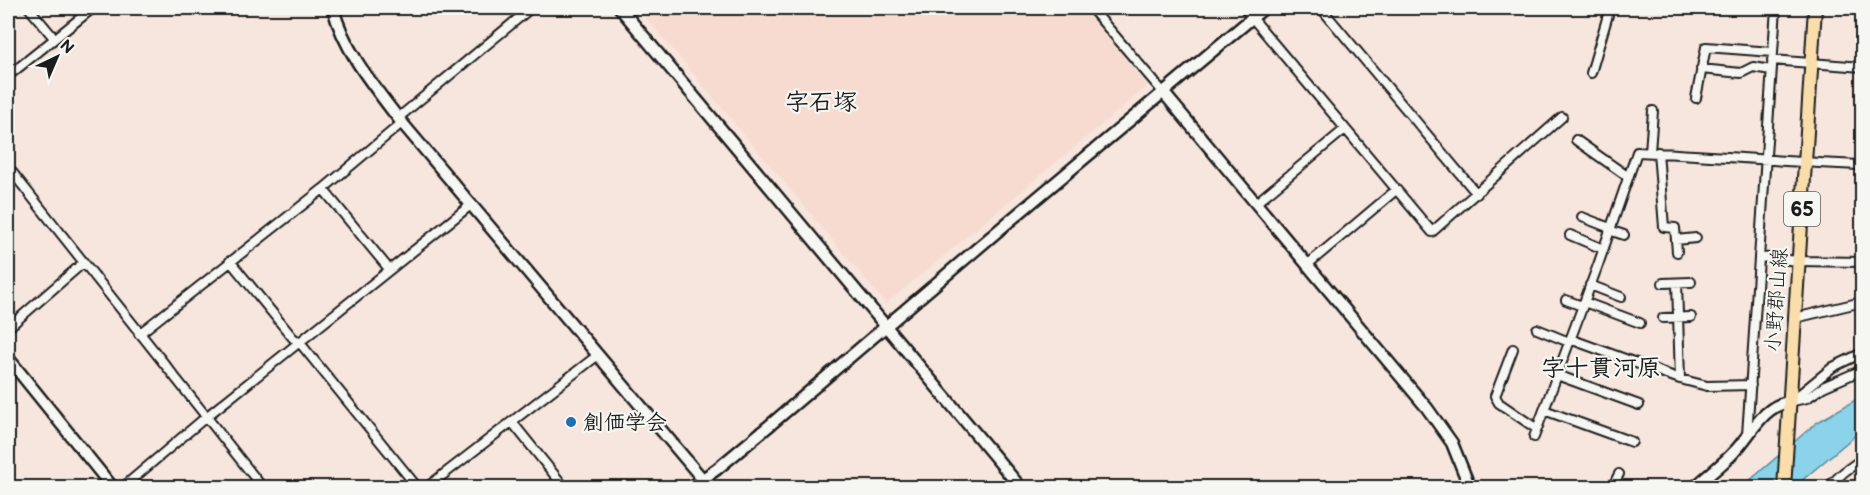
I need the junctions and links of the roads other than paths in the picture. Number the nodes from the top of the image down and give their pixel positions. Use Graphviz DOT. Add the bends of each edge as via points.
graph roads {
  1 [pos="29,8"];
  2 [pos="93,8"];
  3 [pos="333,8"];
  4 [pos="531,8"];
  5 [pos="620,8"];
  6 [pos="1091,8"];
  7 [pos="1244,8"];
  8 [pos="1264,8"];
  9 [pos="1321,8"];
  10 [pos="1610,8"];
  11 [pos="1776,8"];
  12 [pos="1815,8"];
  13 [pos="1252,18"];
  14 [pos="54,38"];
  15 [pos="1772,56"];
  16 [pos="1812,63"];
  17 [pos="1863,67"];
  18 [pos="1701,69"];
  19 [pos="1771,70"];
  20 [pos="1591,73"];
  21 [pos="8,76"];
  22 [pos="1163,92"];
  23 [pos="1696,98"];
  24 [pos="1653,111"];
  25 [pos="1562,117"];
  26 [pos="401,120"];
  27 [pos="1345,129"];
  28 [pos="1576,140"];
  29 [pos="1654,152"];
  30 [pos="1764,159"];
  31 [pos="1804,163"];
  32 [pos="1863,165"];
  33 [pos="8,167"];
  34 [pos="1627,176"];
  35 [pos="323,189"];
  36 [pos="1396,190"];
  37 [pos="1477,194"];
  38 [pos="1256,203"];
  39 [pos="472,204"];
  40 [pos="1582,216"];
  41 [pos="1610,229"];
  42 [pos="1570,235"];
  43 [pos="1624,236"];
  44 [pos="1696,238"];
  45 [pos="1676,240"];
  46 [pos="1603,249"];
  47 [pos="1677,252"];
  48 [pos="1760,257"];
  49 [pos="230,261"];
  50 [pos="1799,261"];
  51 [pos="1863,262"];
  52 [pos="83,263"];
  53 [pos="1307,265"];
  54 [pos="389,270"];
  55 [pos="1691,282"];
  56 [pos="1663,283"];
  57 [pos="1677,283"];
  58 [pos="1590,285"];
  59 [pos="1621,297"];
  60 [pos="1566,300"];
  61 [pos="1863,302"];
  62 [pos="1583,304"];
  63 [pos="1678,317"];
  64 [pos="1691,317"];
  65 [pos="1663,318"];
  66 [pos="1795,318"];
  67 [pos="1640,323"];
  68 [pos="885,326"];
  69 [pos="8,328"];
  70 [pos="1537,329"];
  71 [pos="139,334"];
  72 [pos="1569,341"];
  73 [pos="300,343"];
  74 [pos="1514,349"];
  75 [pos="1863,353"];
  76 [pos="598,355"];
  77 [pos="8,358"];
  78 [pos="1863,370"];
  79 [pos="1557,375"];
  80 [pos="1680,379"];
  81 [pos="1751,385"];
  82 [pos="1639,405"];
  83 [pos="1788,407"];
  84 [pos="1544,410"];
  85 [pos="206,417"];
  86 [pos="512,422"];
  87 [pos="1747,436"];
  88 [pos="1632,442"];
  89 [pos="1863,459"];
  90 [pos="1619,474"];
  91 [pos="707,483"];
  92 [pos="113,488"];
  93 [pos="122,488"];
  94 [pos="263,488"];
  95 [pos="418,488"];
  96 [pos="426,488"];
  97 [pos="565,488"];
  98 [pos="690,488"];
  99 [pos="1021,488"];
  100 [pos="1470,488"];
  101 [pos="1612,488"];
  102 [pos="1694,488"];
  103 [pos="1784,488"];
  104 [pos="1827,488"];
  1 -- 14 [label="street"];
  2 -- 14 [label="street"];
  3 -- 26 [label="street" via="363,73"];
  4 -- 26 [label="street"];
  5 -- 68 [label="street"];
  6 -- 22 [label="street"];
  7 -- 13 [label="street"];
  8 -- 13 [label="street"];
  9 -- 37 [label="street"];
  10 -- 20 [label="street"];
  11 -- 15 [label="street"];
  12 -- 16 [label="main road, 小野郡山線 / 65"];
  13 -- 22 [label="street"];
  13 -- 27 [label="street"];
  14 -- 21 [label="street"];
  15 -- 16 [label="street"];
  15 -- 18 [label="street" via="1706,47"];
  15 -- 19 [label="street"];
  16 -- 17 [label="street"];
  16 -- 31 [label="main road, 小野郡山線 / 65"];
  18 -- 19 [label="street" via="1741,73 1753,67"];
  18 -- 23 [label="street"];
  19 -- 30 [label="street"];
  22 -- 38 [label="street"];
  22 -- 68 [label="street"];
  24 -- 29 [label="street"];
  25 -- 37 [label="street"];
  26 -- 35 [label="street"];
  26 -- 39 [label="street"];
  27 -- 36 [label="street"];
  27 -- 38 [label="street"];
  28 -- 34 [label="street"];
  29 -- 30 [label="street"];
  29 -- 34 [label="street" via="1637,152"];
  29 -- 45 [label="street" via="1664,227 1675,228"];
  30 -- 31 [label="street"];
  30 -- 48 [label="street"];
  31 -- 32 [label="street"];
  31 -- 50 [label="main road, 小野郡山線 / 65"];
  33 -- 52 [label="street"];
  34 -- 41 [label="street"];
  35 -- 49 [label="street"];
  35 -- 54 [label="street"];
  36 -- 37 [label="street" via="1432,232"];
  36 -- 53 [label="street"];
  38 -- 53 [label="street"];
  39 -- 54 [label="street"];
  39 -- 76 [label="street"];
  40 -- 41 [label="street"];
  41 -- 43 [label="street"];
  41 -- 46 [label="street"];
  42 -- 46 [label="street"];
  44 -- 45 [label="street"];
  45 -- 47 [label="street"];
  46 -- 58 [label="street"];
  48 -- 50 [label="street"];
  48 -- 81 [label="street"];
  49 -- 71 [label="street"];
  49 -- 73 [label="street"];
  50 -- 51 [label="street"];
  50 -- 66 [label="main road, 小野郡山線 / 65"];
  52 -- 69 [label="street"];
  52 -- 71 [label="street"];
  53 -- 100 [label="street" via="1443,429"];
  54 -- 73 [label="street"];
  55 -- 57 [label="street"];
  56 -- 57 [label="street"];
  57 -- 63 [label="street"];
  58 -- 59 [label="street"];
  58 -- 62 [label="street"];
  60 -- 62 [label="street"];
  61 -- 66 [label="street"];
  62 -- 67 [label="street"];
  62 -- 72 [label="street"];
  63 -- 64 [label="street"];
  63 -- 65 [label="street"];
  63 -- 80 [label="street"];
  66 -- 83 [label="main road, 小野郡山線 / 65"];
  68 -- 91 [label="street"];
  68 -- 99 [label="street"];
  70 -- 72 [label="street"];
  71 -- 85 [label="street"];
  72 -- 79 [label="street"];
  72 -- 80 [label="street"];
  73 -- 85 [label="street"];
  73 -- 95 [label="street"];
  74 -- 84 [label="street" via="1496,399 1535,433"];
  75 -- 83 [label="street" via="1833,368"];
  76 -- 86 [label="street"];
  76 -- 91 [label="street"];
  77 -- 92 [label="street"];
  78 -- 83 [label="street"];
  79 -- 82 [label="street"];
  79 -- 84 [label="street"];
  80 -- 81 [label="street" via="1707,386"];
  81 -- 87 [label="street"];
  83 -- 87 [label="street" via="1773,407"];
  83 -- 103 [label="main road, 小野郡山線 / 65"];
  84 -- 88 [label="street"];
  85 -- 93 [label="street"];
  85 -- 94 [label="street"];
  86 -- 96 [label="street"];
  86 -- 97 [label="street"];
  87 -- 102 [label="street"];
  89 -- 104 [label="street"];
  90 -- 101 [label="street"];
  91 -- 98 [label="street"];
}
